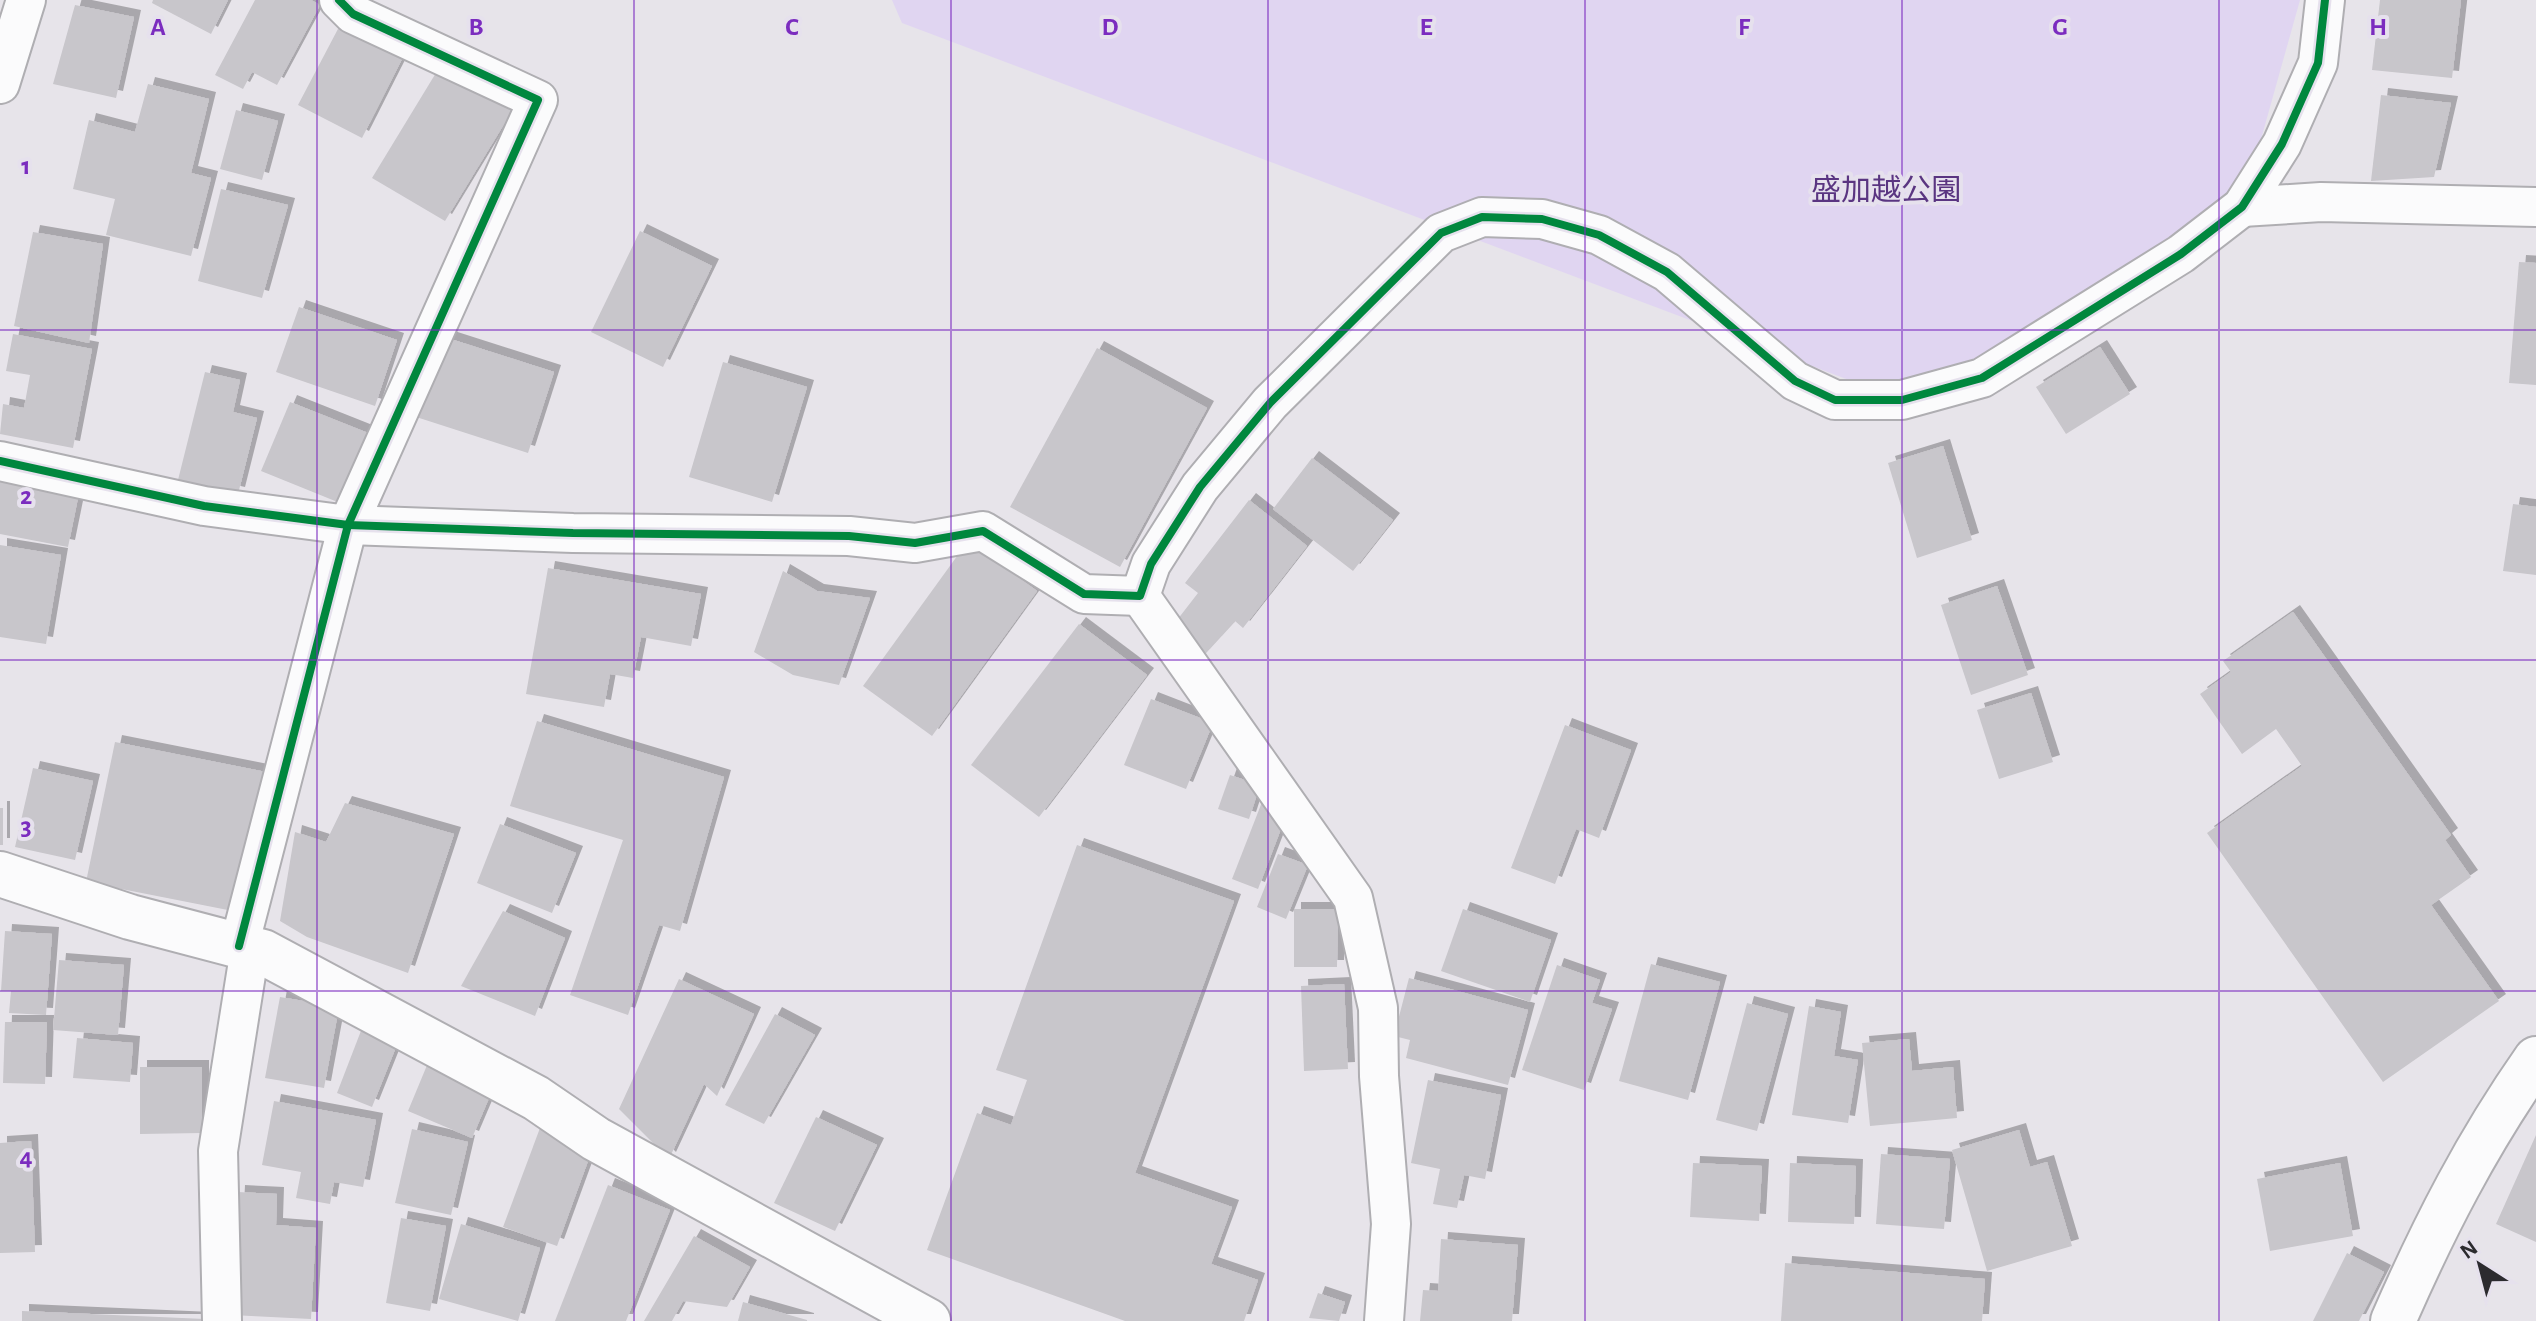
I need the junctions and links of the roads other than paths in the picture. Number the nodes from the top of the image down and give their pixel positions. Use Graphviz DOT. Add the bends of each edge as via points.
graph roads {
  1 [pos="26,0"];
  2 [pos="339,0"];
  3 [pos="2325,0"];
  4 [pos="0,84"];
  5 [pos="2242,207"];
  6 [pos="2536,207"];
  7 [pos="0,461"];
  8 [pos="348,525"];
  9 [pos="1140,596"];
  10 [pos="0,874"];
  11 [pos="244,947"];
  12 [pos="2536,1059"];
  13 [pos="222,1321"];
  14 [pos="928,1321"];
  15 [pos="1384,1321"];
  16 [pos="2393,1321"];
  1 -- 4 [label="street"];
  2 -- 8 [label="street" via="353,14 538,100"];
  3 -- 5 [label="street" via="2318,63 2282,144"];
  5 -- 6 [label="street" via="2321,202"];
  5 -- 9 [label="street" via="2181,254 1982,378 1902,400 1835,400 1795,381 1667,272 1599,235 1542,219 1482,217 1441,233 1270,403 1200,487 1151,564"];
  7 -- 8 [label="street" via="204,506"];
  8 -- 9 [label="street" via="849,536 915,543 983,531 1084,594"];
  8 -- 11 [label="street"];
  9 -- 15 [label="street" via="1353,898 1378,1008 1391,1224"];
  10 -- 11 [label="street"];
  11 -- 13 [label="street" via="218,1151"];
  11 -- 14 [label="street" via="263,952 536,1098 596,1139"];
  12 -- 16 [label="street" via="2494,1119 2436,1221"];
}
